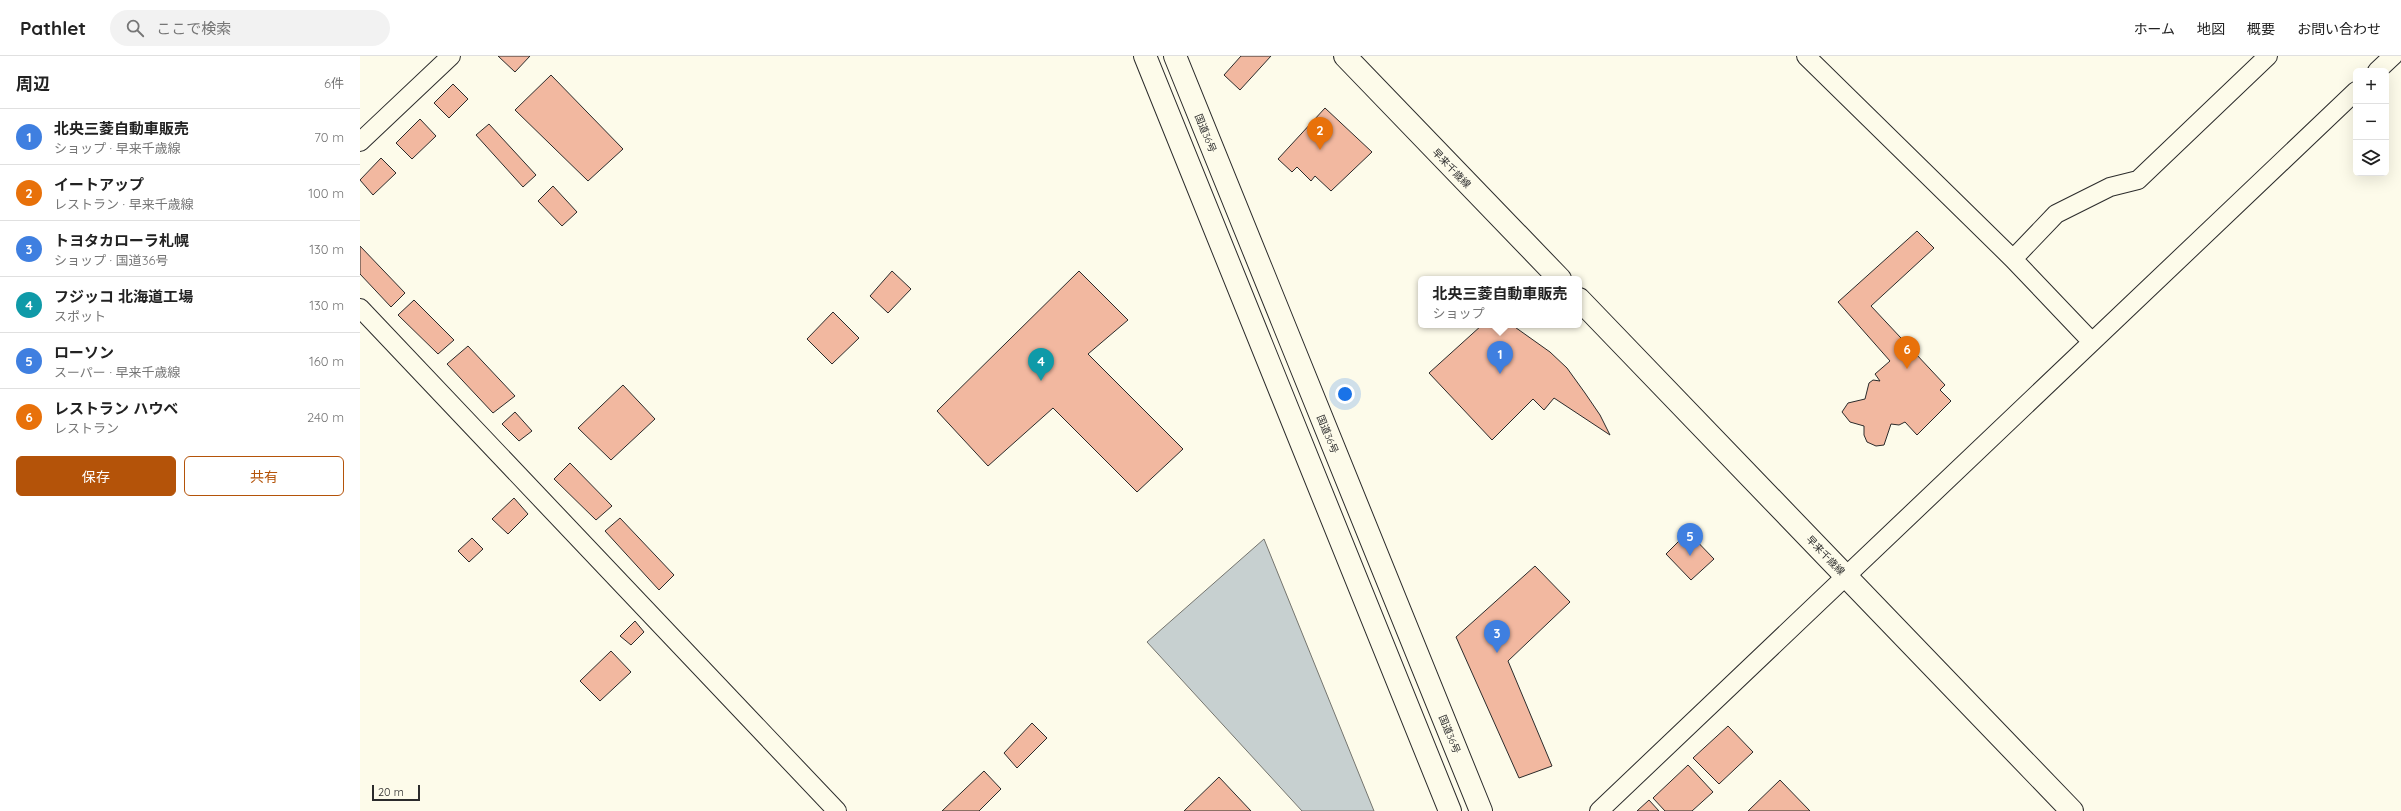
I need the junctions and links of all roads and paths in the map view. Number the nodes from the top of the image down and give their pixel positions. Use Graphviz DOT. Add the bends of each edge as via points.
graph roads {
  1 [pos="451,56"];
  2 [pos="1145,56"];
  3 [pos="1175,56"];
  4 [pos="1345,56"];
  5 [pos="1806,56"];
  6 [pos="2268,56"];
  7 [pos="2393,56"];
  8 [pos="2380,68"];
  9 [pos="2353,94"];
  10 [pos="360,142"];
  11 [pos="2013,259"];
  12 [pos="1557,276"];
  13 [pos="1582,302"];
  14 [pos="360,308"];
  15 [pos="2092,342"];
  16 [pos="1846,576"];
  17 [pos="837,811"];
  18 [pos="1450,811"];
  19 [pos="1481,811"];
  20 [pos="1598,811"];
  21 [pos="2072,811"];
  1 -- 10 [label="street"];
  2 -- 18 [label="main road"];
  3 -- 19 [label="main road, 国道36号"];
  4 -- 12 [label="main road, 早来千歳線"];
  5 -- 11 [label="street"];
  6 -- 11 [label="street" via="2138,180 2110,188 2056,214"];
  7 -- 8 [label="street"];
  9 -- 15 [label="street"];
  11 -- 15 [label="street"];
  13 -- 16 [label="main road, 早来千歳線"];
  14 -- 17 [label="street"];
  15 -- 16 [label="street"];
  16 -- 20 [label="street"];
  16 -- 21 [label="main road, 早来千歳線"];
}
